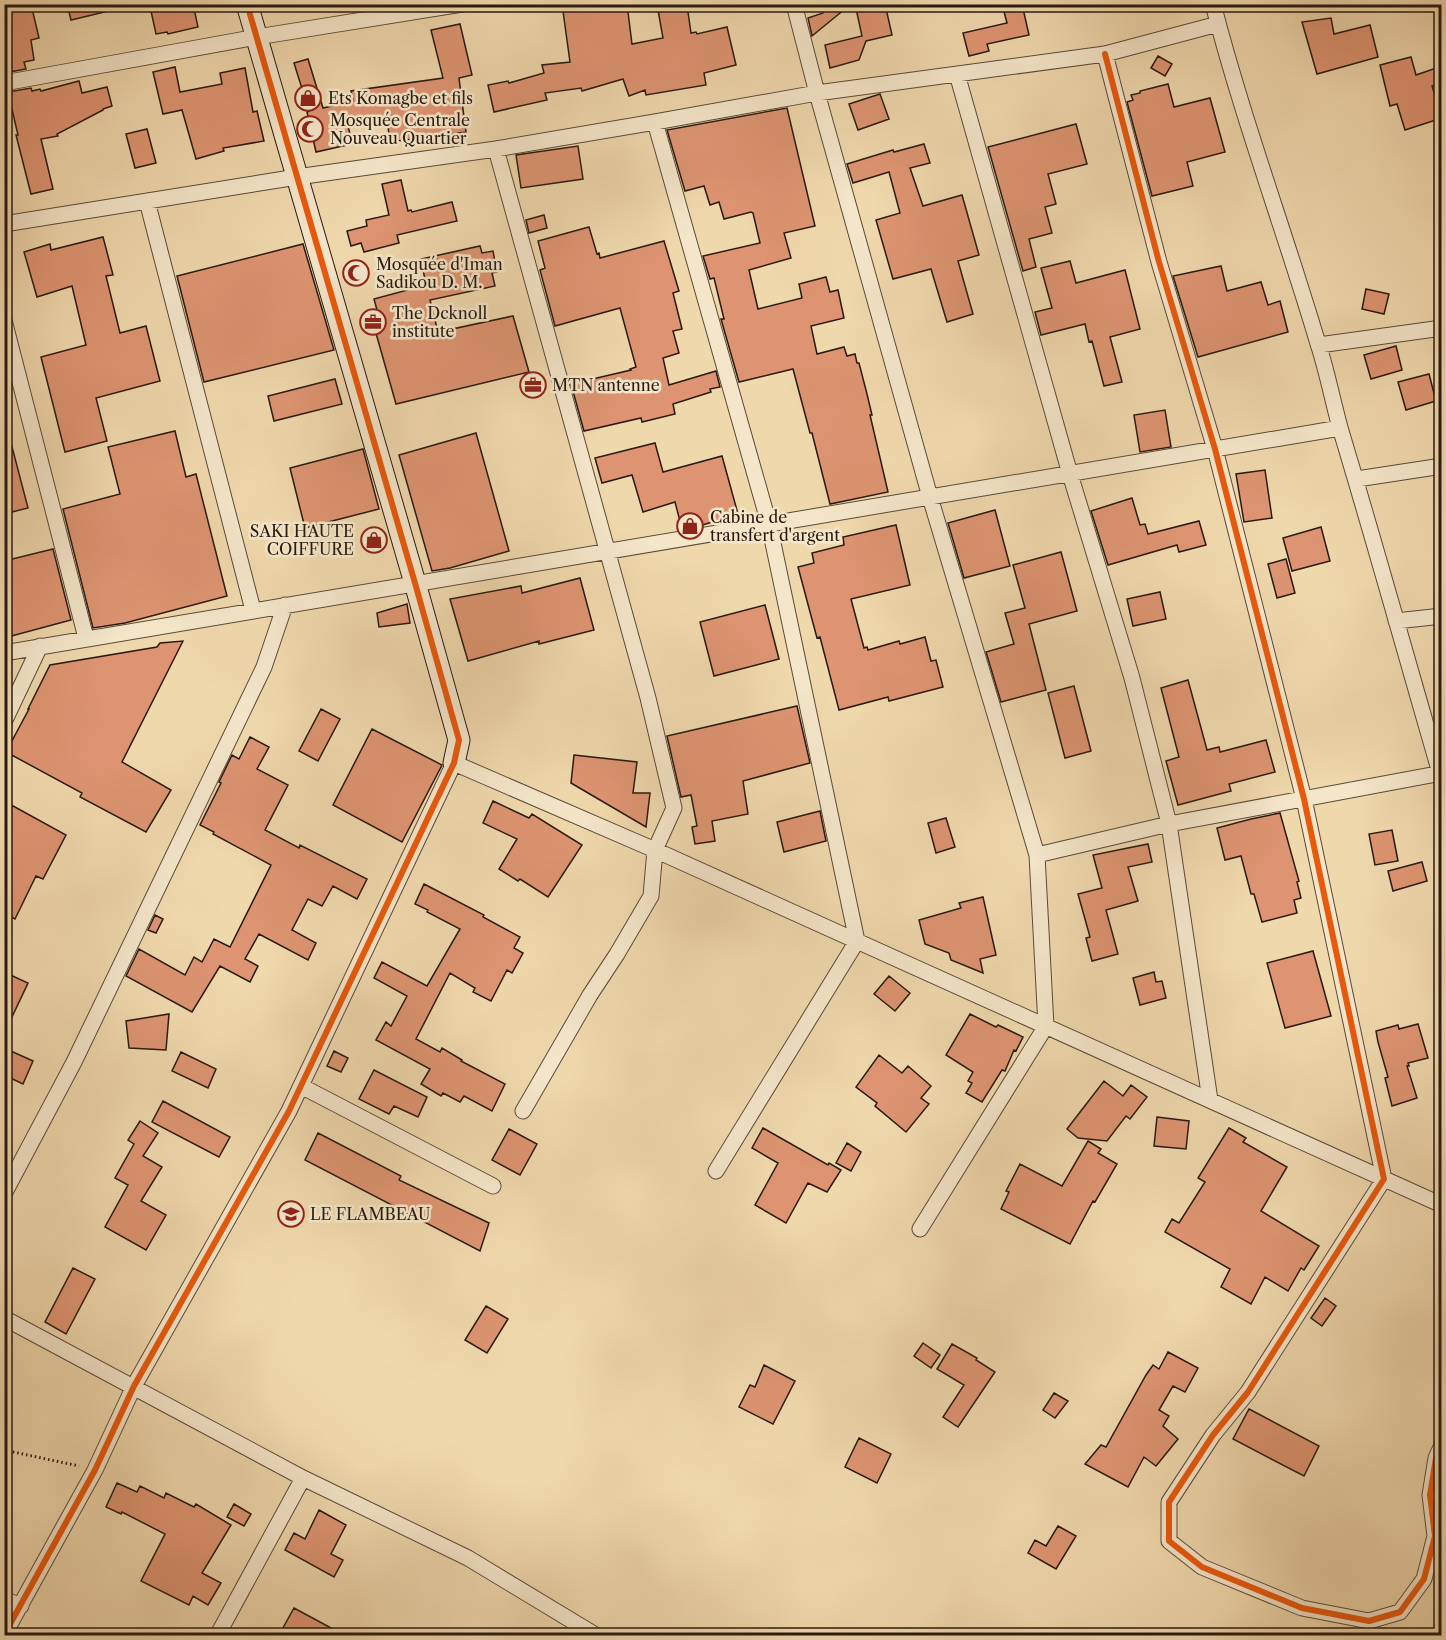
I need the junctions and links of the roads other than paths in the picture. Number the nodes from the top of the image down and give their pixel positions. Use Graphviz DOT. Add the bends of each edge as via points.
graph roads {
  1 [pos="247,4"];
  2 [pos="462,4"];
  3 [pos="794,4"];
  4 [pos="1213,4"];
  5 [pos="1218,24"];
  6 [pos="256,38"];
  7 [pos="1106,54"];
  8 [pos="957,74"];
  9 [pos="4,83"];
  10 [pos="818,93"];
  11 [pos="656,122"];
  12 [pos="496,149"];
  13 [pos="297,177"];
  14 [pos="147,201"];
  15 [pos="4,224"];
  16 [pos="4,320"];
  17 [pos="1442,328"];
  18 [pos="1319,345"];
  19 [pos="1340,428"];
  20 [pos="1215,449"];
  21 [pos="1442,466"];
  22 [pos="1070,474"];
  23 [pos="1357,479"];
  24 [pos="930,497"];
  25 [pos="769,524"];
  26 [pos="606,551"];
  27 [pos="415,583"];
  28 [pos="285,605"];
  29 [pos="253,610"];
  30 [pos="1442,616"];
  31 [pos="1396,621"];
  32 [pos="86,638"];
  33 [pos="39,646"];
  34 [pos="4,653"];
  35 [pos="4,722"];
  36 [pos="454,763"];
  37 [pos="1441,775"];
  38 [pos="1304,799"];
  39 [pos="1169,824"];
  40 [pos="655,850"];
  41 [pos="1037,855"];
  42 [pos="857,941"];
  43 [pos="1046,1026"];
  44 [pos="301,1086"];
  45 [pos="1210,1100"];
  46 [pos="523,1111"];
  47 [pos="716,1171"];
  48 [pos="1384,1179"];
  49 [pos="493,1186"];
  50 [pos="4,1194"];
  51 [pos="1442,1205"];
  52 [pos="920,1229"];
  53 [pos="4,1318"];
  54 [pos="134,1386"];
  55 [pos="1442,1445"];
  56 [pos="303,1478"];
  57 [pos="4,1599"];
  58 [pos="21,1606"];
  59 [pos="4,1635"];
  60 [pos="217,1635"];
  61 [pos="597,1635"];
  1 -- 6 [label="street"];
  2 -- 6 [label="street"];
  3 -- 10 [label="street"];
  4 -- 5 [label="street"];
  5 -- 7 [label="street"];
  5 -- 18 [label="street"];
  6 -- 9 [label="street"];
  6 -- 13 [label="street"];
  7 -- 8 [label="street"];
  7 -- 20 [label="street" via="1160,262"];
  8 -- 10 [label="street"];
  8 -- 22 [label="street"];
  10 -- 11 [label="street"];
  10 -- 24 [label="street"];
  11 -- 12 [label="street"];
  11 -- 25 [label="street"];
  12 -- 13 [label="street"];
  12 -- 26 [label="street"];
  13 -- 14 [label="street"];
  13 -- 27 [label="street"];
  14 -- 15 [label="street"];
  14 -- 29 [label="street"];
  16 -- 32 [label="street"];
  17 -- 18 [label="street"];
  18 -- 19 [label="street"];
  19 -- 20 [label="street"];
  19 -- 23 [label="street"];
  20 -- 22 [label="street"];
  20 -- 38 [label="street"];
  21 -- 23 [label="street"];
  22 -- 24 [label="street"];
  22 -- 39 [label="street" via="1132,678"];
  23 -- 31 [label="street"];
  24 -- 25 [label="street"];
  24 -- 41 [label="street"];
  25 -- 26 [label="street"];
  25 -- 42 [label="street"];
  26 -- 27 [label="street"];
  26 -- 40 [label="street" via="648,698 674,808"];
  27 -- 28 [label="street"];
  27 -- 36 [label="street" via="459,740"];
  28 -- 29 [label="street"];
  28 -- 50 [label="street" via="254,688 74,1062"];
  29 -- 32 [label="street"];
  30 -- 31 [label="street"];
  31 -- 37 [label="street"];
  32 -- 33 [label="street"];
  33 -- 34 [label="street"];
  33 -- 35 [label="street"];
  36 -- 40 [label="street"];
  36 -- 44 [label="street"];
  37 -- 38 [label="street"];
  38 -- 39 [label="street"];
  38 -- 48 [label="street"];
  39 -- 41 [label="street"];
  39 -- 45 [label="street"];
  40 -- 42 [label="street"];
  40 -- 46 [label="street" via="651,896"];
  41 -- 43 [label="street"];
  42 -- 43 [label="street"];
  42 -- 47 [label="street"];
  43 -- 45 [label="street"];
  43 -- 52 [label="street"];
  44 -- 49 [label="street"];
  44 -- 54 [label="street"];
  45 -- 48 [label="street"];
  48 -- 51 [label="street"];
  48 -- 55 [label="street" via="1248,1392 1213,1435 1169,1502 1169,1541 1202,1567 1302,1608 1369,1621 1400,1612 1424,1579 1435,1536 1430,1495"];
  53 -- 54 [label="street"];
  54 -- 56 [label="street"];
  54 -- 58 [label="street" via="95,1470"];
  56 -- 60 [label="street"];
  56 -- 61 [label="street" via="468,1558"];
  57 -- 58 [label="street"];
  58 -- 59 [label="street"];
}
